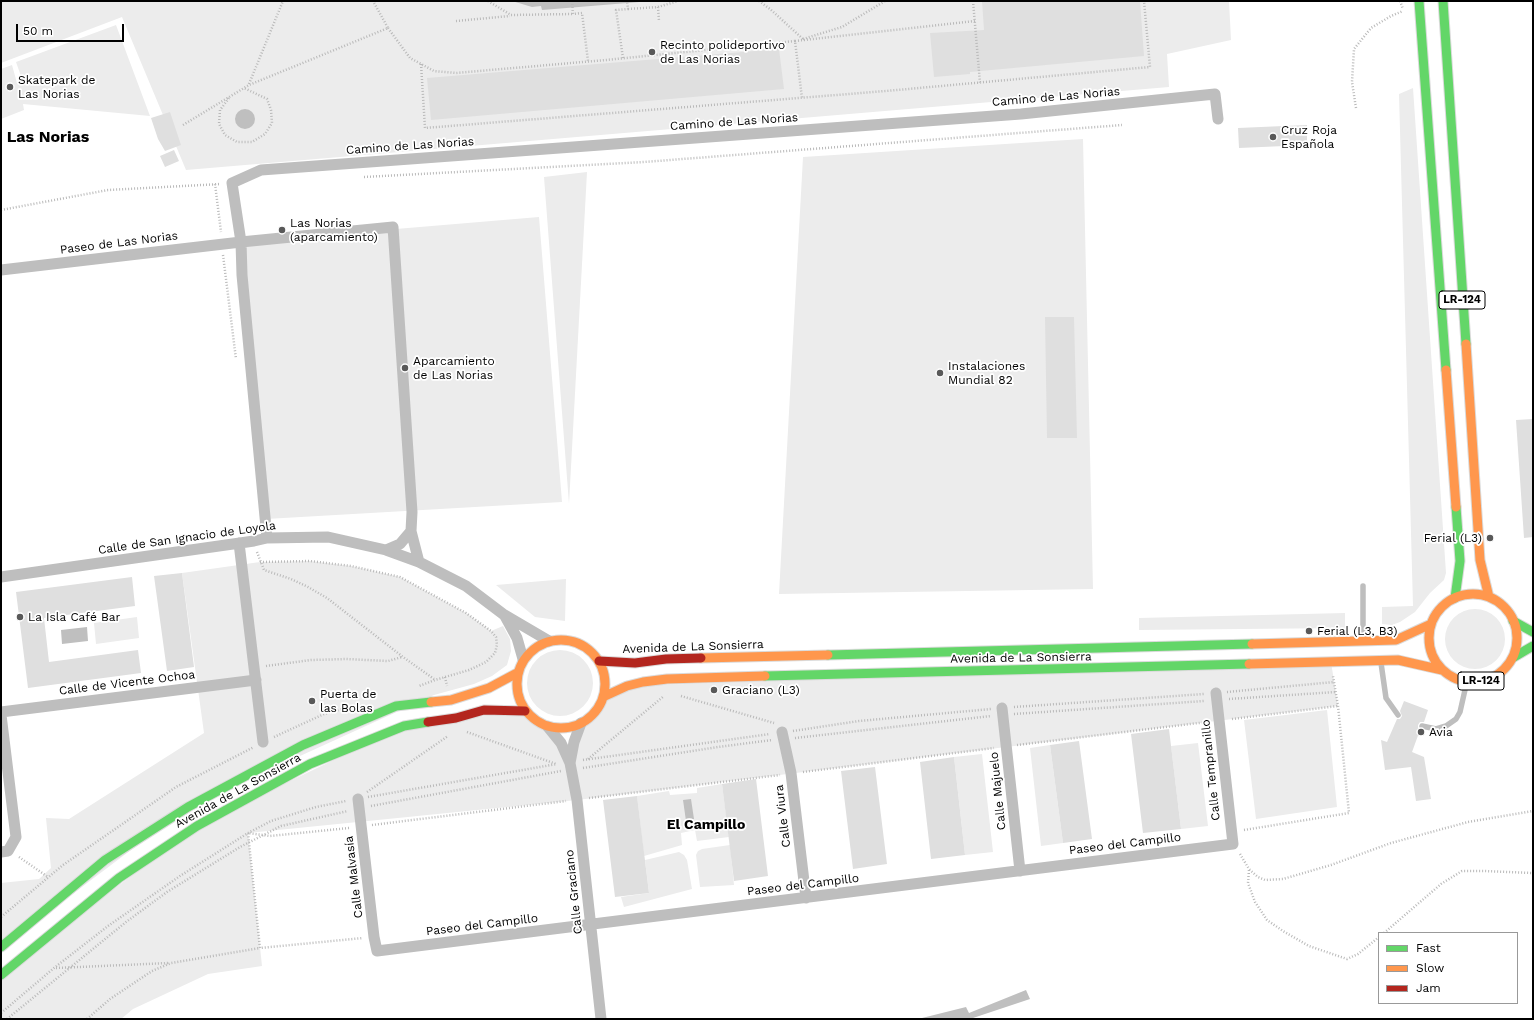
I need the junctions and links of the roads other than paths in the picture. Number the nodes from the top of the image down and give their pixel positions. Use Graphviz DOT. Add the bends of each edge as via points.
graph roads {
  1 [pos="1419,1"];
  2 [pos="1443,1"];
  3 [pos="1218,119"];
  4 [pos="241,242"];
  5 [pos="1,270"];
  6 [pos="411,531"];
  7 [pos="267,538"];
  8 [pos="239,543"];
  9 [pos="386,550"];
  10 [pos="419,562"];
  11 [pos="1,577"];
  12 [pos="1363,586"];
  13 [pos="1489,597"];
  14 [pos="1455,598"];
  15 [pos="503,614"];
  16 [pos="1514,621"];
  17 [pos="1431,624"];
  18 [pos="1533,632"];
  19 [pos="549,640"];
  20 [pos="1363,641"];
  21 [pos="1533,646"];
  22 [pos="1514,657"];
  23 [pos="523,659"];
  24 [pos="599,661"];
  25 [pos="1381,661"];
  26 [pos="1442,670"];
  27 [pos="517,673"];
  28 [pos="256,680"];
  29 [pos="1467,681"];
  30 [pos="603,697"];
  31 [pos="1216,697"];
  32 [pos="525,711"];
  33 [pos="1002,712"];
  34 [pos="1,714"];
  35 [pos="1398,715"];
  36 [pos="581,723"];
  37 [pos="548,726"];
  38 [pos="1422,726"];
  39 [pos="783,731"];
  40 [pos="263,742"];
  41 [pos="571,766"];
  42 [pos="358,803"];
  43 [pos="1233,844"];
  44 [pos="5,851"];
  45 [pos="1020,871"];
  46 [pos="806,898"];
  47 [pos="590,924"];
  48 [pos="1,947"];
  49 [pos="377,951"];
  50 [pos="1,975"];
  51 [pos="601,1019"];
  1 -- 14 [label="main road, LR-124" via="1460,561"];
  2 -- 13 [label="main road, LR-124" via="1480,560"];
  3 -- 4 [label="street, Camino de Las Norias" via="1215,94 1020,114 260,170 232,183"];
  4 -- 5 [label="street, Paseo de Las Norias"];
  4 -- 6 [label="street, Paseo de Las Norias" via="393,227 412,512"];
  4 -- 7 [label="street"];
  6 -- 9 [label="street" via="400,544"];
  6 -- 10 [label="street"];
  7 -- 8 [label="street, Calle de San Ignacio de Loyola"];
  7 -- 9 [label="street, Calle de San Ignacio de Loyola" via="328,538"];
  8 -- 11 [label="street, Calle de San Ignacio de Loyola"];
  8 -- 28 [label="street"];
  9 -- 10 [label="street, Calle de San Ignacio de Loyola"];
  10 -- 15 [label="street, Calle de San Ignacio de Loyola" via="466,586"];
  12 -- 20 [label="lane"];
  13 -- 14 [label="main road, LR-124" via="1472,594"];
  13 -- 16 [label="main road, LR-124" via="1504,607"];
  14 -- 17 [label="main road, LR-124" via="1440,608"];
  15 -- 19 [label="street, Calle de San Ignacio de Loyola"];
  15 -- 23 [label="street, Calle de San Ignacio de Loyola" via="517,638"];
  16 -- 18 [label="main road, LR-124"];
  16 -- 22 [label="main road, LR-124" via="1518,645"];
  17 -- 20 [label="main road, Avenida de La Sonsierra" via="1396,640"];
  17 -- 26 [label="main road, LR-124" via="1430,648 1434,660"];
  19 -- 23 [label="main road" via="534,648"];
  19 -- 24 [label="main road" via="577,642 593,653"];
  20 -- 24 [label="main road, Avenida de La Sonsierra" via="666,659 635,663"];
  21 -- 22 [label="main road, LR-124"];
  22 -- 29 [label="main road, LR-124" via="1499,674 1476,682"];
  23 -- 27 [label="main road"];
  24 -- 30 [label="main road" via="604,672"];
  25 -- 26 [label="main road, Avenida de La Sonsierra" via="1398,660"];
  25 -- 30 [label="main road, Avenida de La Sonsierra" via="667,679 632,685"];
  25 -- 35 [label="lane" via="1386,698"];
  26 -- 29 [label="main road, LR-124" via="1452,677"];
  27 -- 32 [label="main road" via="517,693"];
  27 -- 48 [label="main road, Avenida de La Sonsierra" via="489,688 451,700 396,706 296,748 188,806 105,860"];
  28 -- 34 [label="street, Calle de Vicente Ochoa"];
  28 -- 40 [label="street"];
  29 -- 38 [label="lane" via="1456,719 1436,729"];
  30 -- 36 [label="main road" via="595,712"];
  31 -- 43 [label="street, Calle Tempranillo"];
  32 -- 37 [label="main road" via="535,720"];
  32 -- 50 [label="main road, Avenida de La Sonsierra" via="484,710 456,718 404,726 310,764 197,826 119,878"];
  33 -- 45 [label="street, Calle Majuelo"];
  34 -- 44 [label="street" via="16,837"];
  36 -- 37 [label="main road" via="559,728"];
  36 -- 41 [label="street, Calle Graciano" via="574,742"];
  37 -- 41 [label="street, Calle Graciano" via="561,743"];
  39 -- 46 [label="street, Calle Viura" via="791,773"];
  41 -- 47 [label="street, Calle Graciano"];
  42 -- 49 [label="street, Calle Malvasía"];
  43 -- 45 [label="street, Paseo del Campillo"];
  45 -- 46 [label="street, Paseo del Campillo"];
  46 -- 47 [label="street, Paseo del Campillo"];
  47 -- 49 [label="street, Paseo del Campillo"];
  47 -- 51 [label="street, Calle Graciano"];
}
